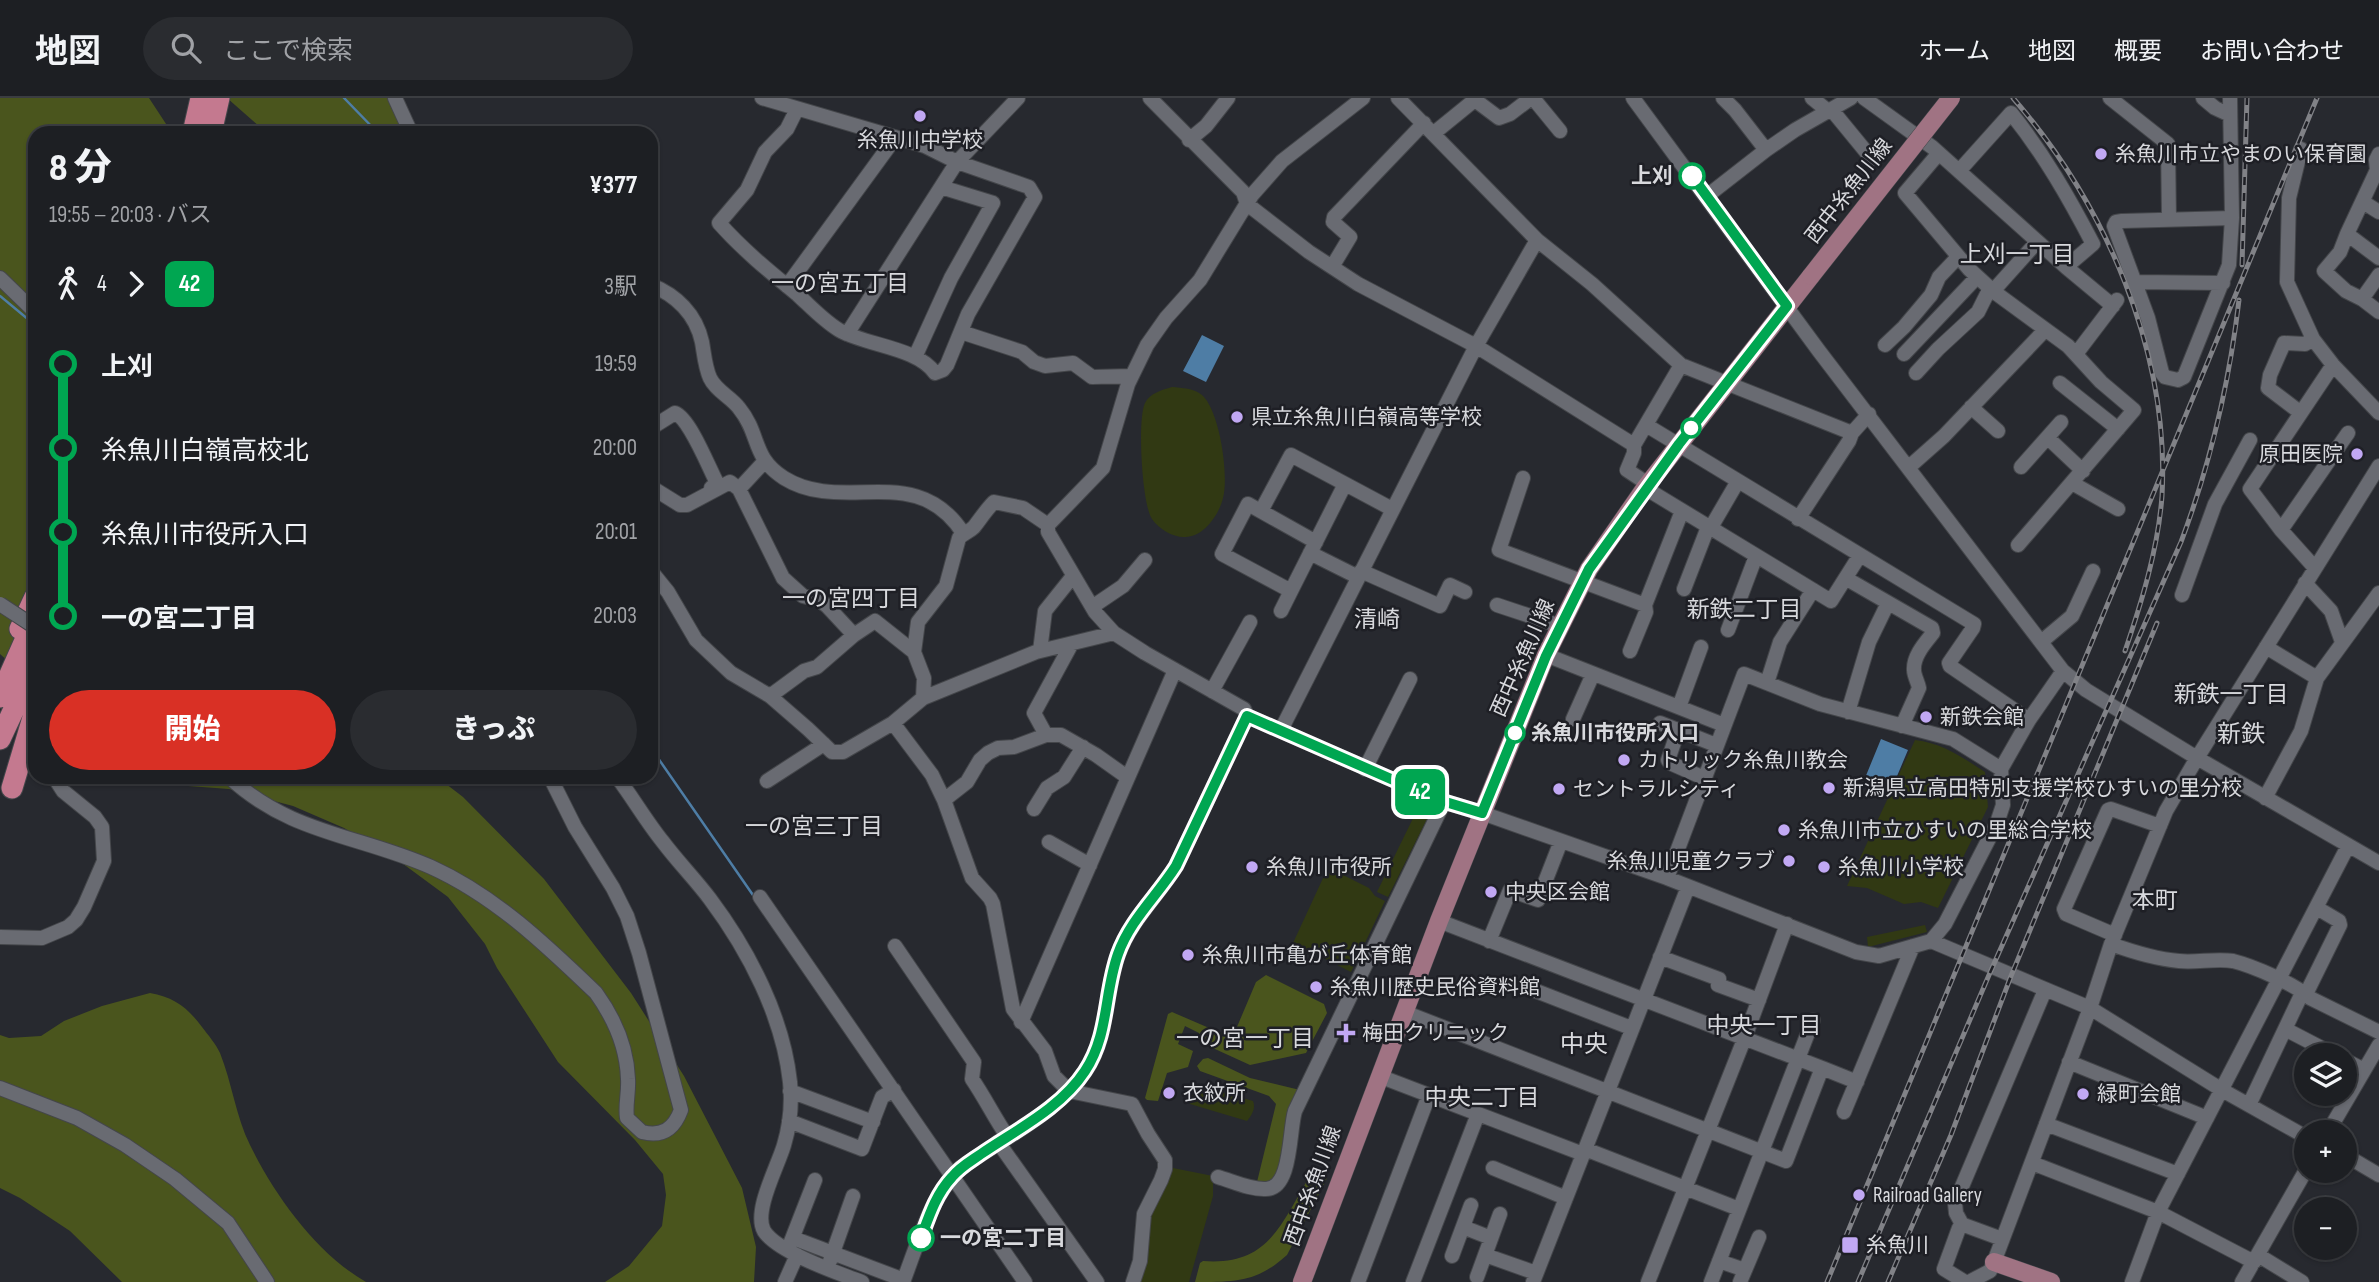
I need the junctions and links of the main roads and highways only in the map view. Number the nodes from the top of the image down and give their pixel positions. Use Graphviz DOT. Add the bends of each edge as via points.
graph roads {
  1 [pos="201,98"];
  2 [pos="219,98"];
  3 [pos="1951,98"];
  4 [pos="194,126"];
  5 [pos="213,126"];
  6 [pos="28,611"];
  7 [pos="28,634"];
  8 [pos="0,668"];
  9 [pos="28,679"];
  10 [pos="0,697"];
  11 [pos="28,734"];
  12 [pos="0,739"];
  13 [pos="12,788"];
  14 [pos="1994,1262"];
  15 [pos="1302,1282"];
  16 [pos="2052,1282"];
  1 -- 4 [label="highway"];
  2 -- 5 [label="highway"];
  3 -- 15 [label="main road, 西中糸魚川線, bridge" via="1679,444 1583,581 1546,656 1482,813"];
  6 -- 8 [label="highway"];
  7 -- 10 [label="highway"];
  9 -- 12 [label="highway"];
  11 -- 13 [label="highway"];
  14 -- 16 [label="main road"];
}
